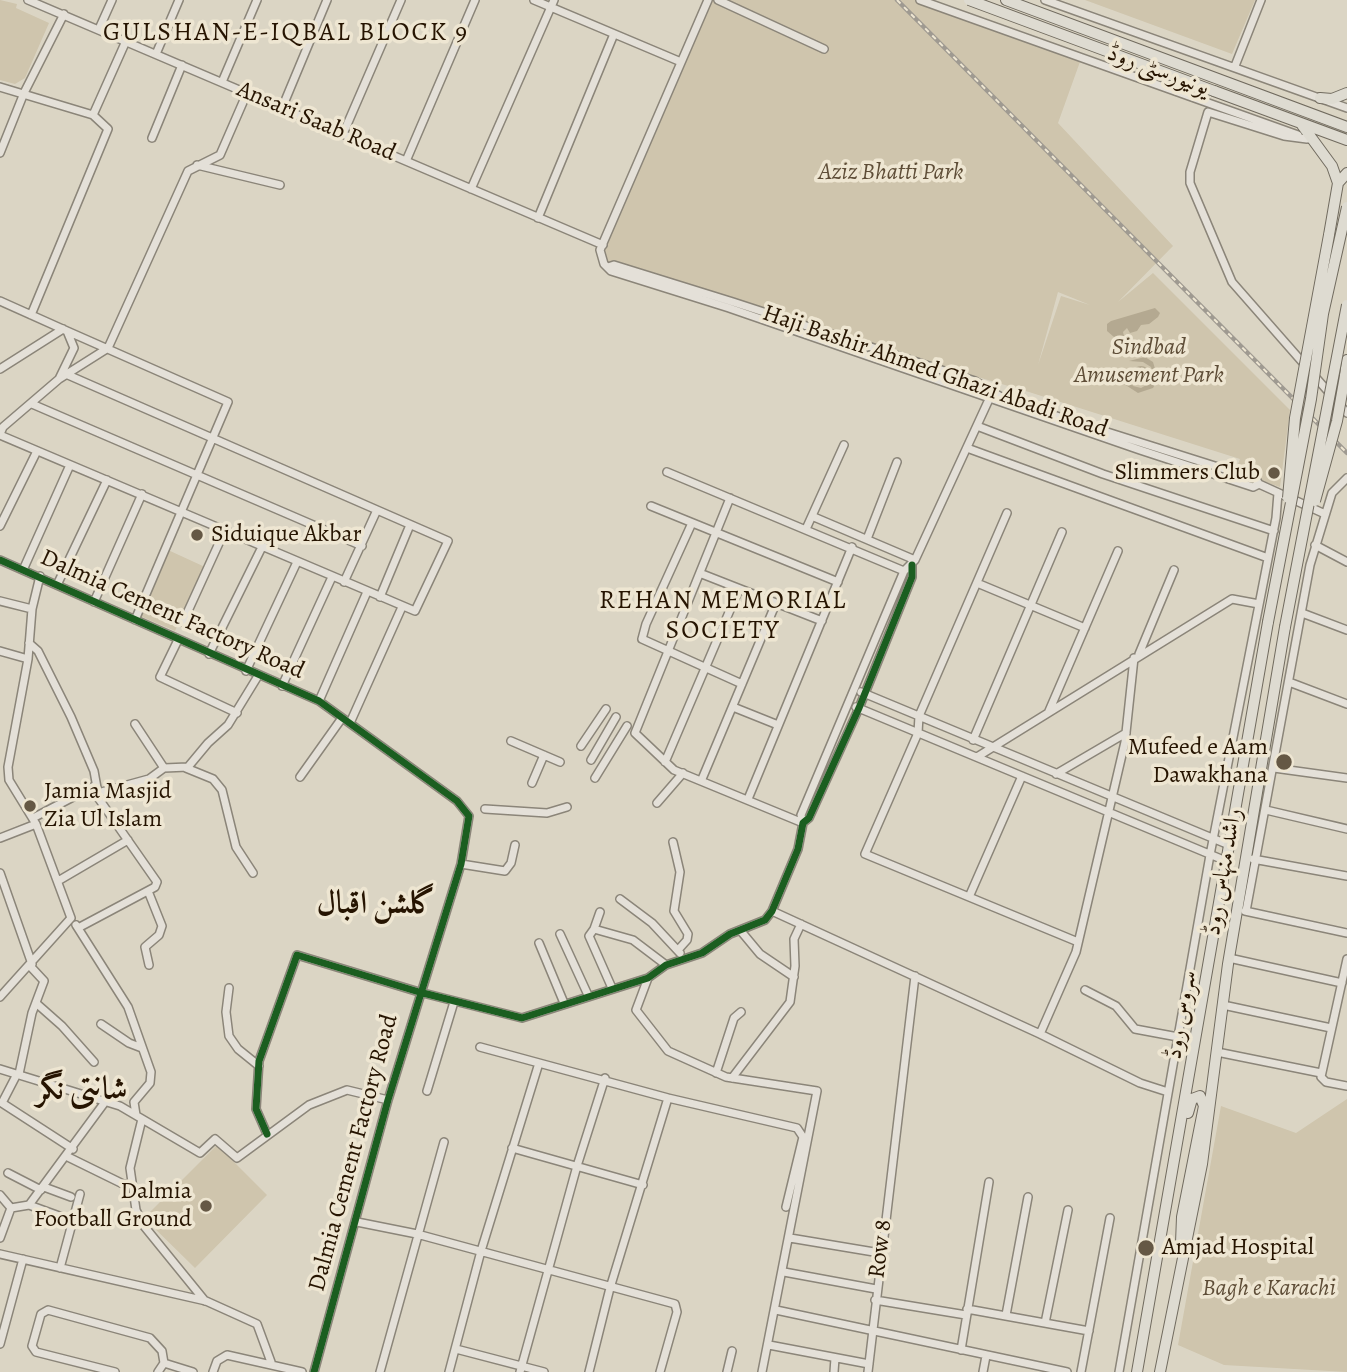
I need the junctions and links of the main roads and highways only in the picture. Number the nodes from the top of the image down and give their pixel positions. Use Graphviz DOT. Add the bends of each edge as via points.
graph roads {
  1 [pos="969,0"];
  2 [pos="1006,0"];
  3 [pos="1347,93"];
  4 [pos="1320,98"];
  5 [pos="1300,123"];
  6 [pos="1347,127"];
  7 [pos="1347,141"];
  8 [pos="1317,145"];
  9 [pos="1347,173"];
  10 [pos="1338,183"];
  11 [pos="1347,207"];
  12 [pos="1347,305"];
  13 [pos="1347,360"];
  14 [pos="1289,516"];
  15 [pos="1304,535"];
  16 [pos="1161,1230"];
  17 [pos="1179,1277"];
  18 [pos="1138,1372"];
  19 [pos="1160,1372"];
  1 -- 5 [label="main road, یونیورسٹی روڈ, bridge"];
  2 -- 6 [label="main road, یونیورسٹی روڈ"];
  3 -- 4 [label="main road"];
  5 -- 7 [label="main road, یونیورسٹی روڈ"];
  5 -- 8 [label="main road"];
  7 -- 8 [label="main road"];
  8 -- 10 [label="main road"];
  9 -- 10 [label="main road"];
  10 -- 14 [label="main road, bridge" via="1295,418"];
  11 -- 14 [label="main road, راشد منہاس روڈ, bridge" via="1323,314"];
  12 -- 15 [label="main road, راشد منہاس روڈ, bridge"];
  13 -- 15 [label="main road, bridge" via="1337,421"];
  14 -- 16 [label="main road, راشد منہاس روڈ, bridge"];
  15 -- 17 [label="main road, راشد منہاس روڈ, bridge" via="1285,627 1242,911 1229,958 1202,1164"];
  16 -- 17 [label="main road" via="1189,1103 1200,1096 1204,1105 1182,1217"];
  16 -- 18 [label="main road, راشد منہاس روڈ"];
  17 -- 19 [label="main road, راشد منہاس روڈ"];
}
